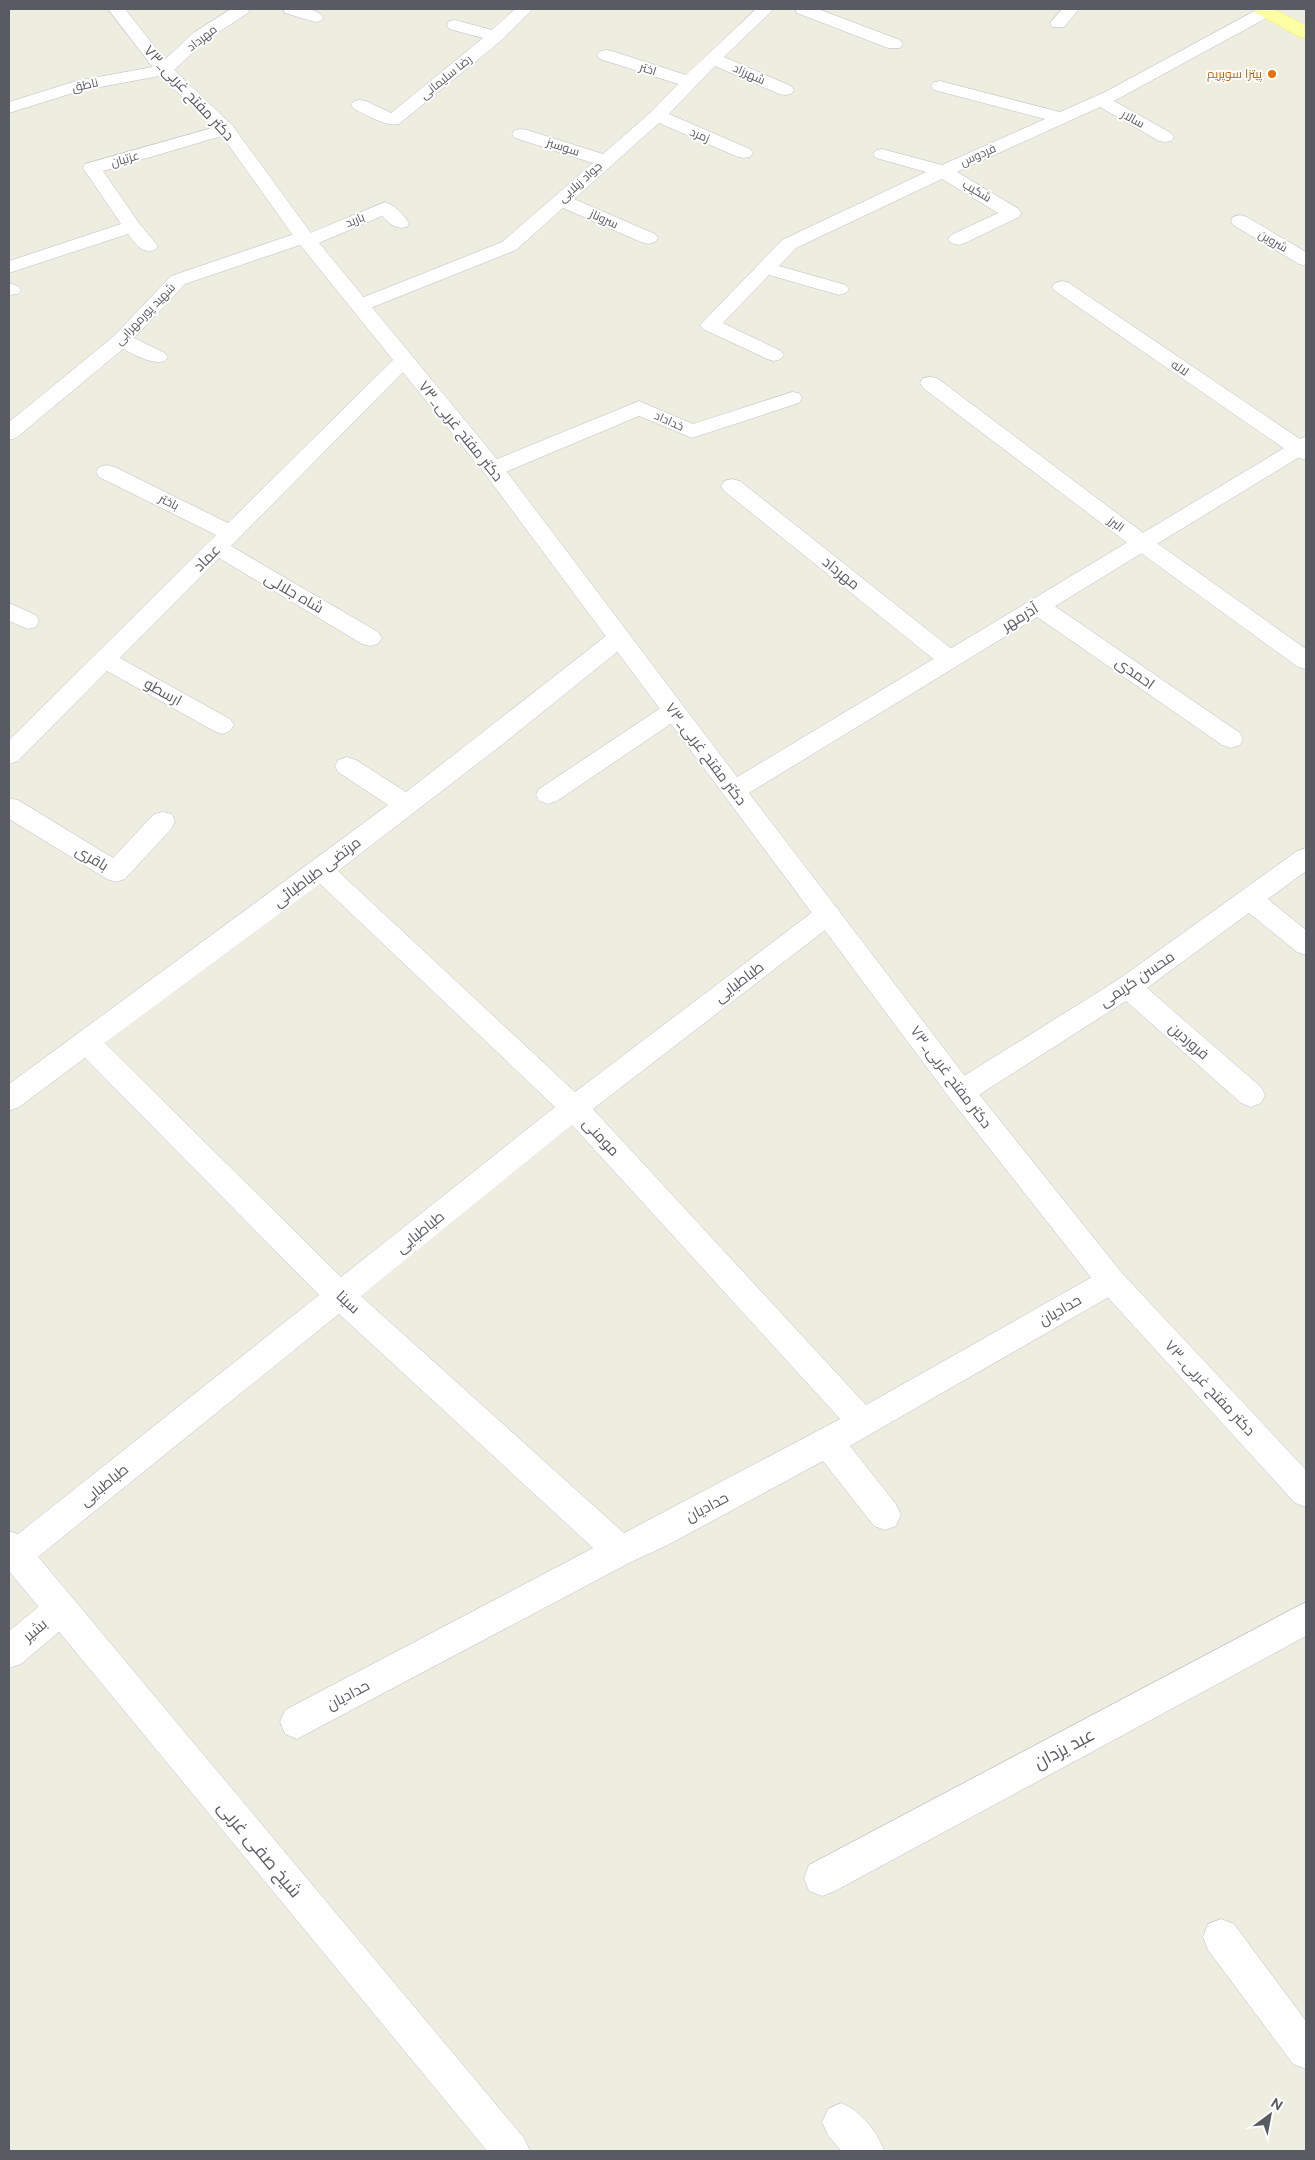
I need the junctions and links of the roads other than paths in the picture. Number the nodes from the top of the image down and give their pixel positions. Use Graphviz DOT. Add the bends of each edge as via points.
graph roads {
  1 [pos="116,9"];
  2 [pos="242,9"];
  3 [pos="291,9"];
  4 [pos="525,9"];
  5 [pos="803,9"];
  6 [pos="1071,9"];
  7 [pos="761,10"];
  8 [pos="1264,10"];
  9 [pos="315,17"];
  10 [pos="1058,23"];
  11 [pos="455,25"];
  12 [pos="1306,33"];
  13 [pos="496,36"];
  14 [pos="894,44"];
  15 [pos="606,55"];
  16 [pos="713,58"];
  17 [pos="164,70"];
  18 [pos="689,82"];
  19 [pos="940,86"];
  20 [pos="785,90"];
  21 [pos="1100,100"];
  22 [pos="360,105"];
  23 [pos="9,108"];
  24 [pos="657,116"];
  25 [pos="1062,118"];
  26 [pos="226,130"];
  27 [pos="521,134"];
  28 [pos="1165,137"];
  29 [pos="744,153"];
  30 [pos="882,154"];
  31 [pos="604,161"];
  32 [pos="943,171"];
  33 [pos="561,200"];
  34 [pos="1240,221"];
  35 [pos="400,223"];
  36 [pos="132,227"];
  37 [pos="648,238"];
  38 [pos="306,239"];
  39 [pos="958,239"];
  40 [pos="148,246"];
  41 [pos="1306,260"];
  42 [pos="9,267"];
  43 [pos="765,268"];
  44 [pos="1062,287"];
  45 [pos="839,289"];
  46 [pos="361,305"];
  47 [pos="121,340"];
  48 [pos="774,355"];
  49 [pos="158,357"];
  50 [pos="404,360"];
  51 [pos="930,383"];
  52 [pos="792,398"];
  53 [pos="9,433"];
  54 [pos="1304,449"];
  55 [pos="493,469"];
  56 [pos="107,472"];
  57 [pos="732,486"];
  58 [pos="224,541"];
  59 [pos="1142,544"];
  60 [pos="1038,606"];
  61 [pos="370,638"];
  62 [pos="619,638"];
  63 [pos="104,659"];
  64 [pos="950,660"];
  65 [pos="1306,660"];
  66 [pos="673,711"];
  67 [pos="222,725"];
  68 [pos="1231,739"];
  69 [pos="9,755"];
  70 [pos="347,766"];
  71 [pos="733,791"];
  72 [pos="548,795"];
  73 [pos="405,804"];
  74 [pos="9,807"];
  75 [pos="163,821"];
  76 [pos="1306,858"];
  77 [pos="321,870"];
  78 [pos="1250,899"];
  79 [pos="828,914"];
  80 [pos="1306,945"];
  81 [pos="1128,988"];
  82 [pos="86,1042"];
  83 [pos="961,1092"];
  84 [pos="1251,1095"];
  85 [pos="9,1099"];
  86 [pos="574,1108"];
  87 [pos="1111,1281"];
  88 [pos="340,1296"];
  89 [pos="863,1422"];
  90 [pos="828,1442"];
  91 [pos="1306,1492"];
  92 [pos="885,1515"];
  93 [pos="12,1551"];
  94 [pos="620,1551"];
  95 [pos="61,1609"];
  96 [pos="1306,1618"];
  97 [pos="9,1652"];
  98 [pos="296,1722"];
  99 [pos="822,1878"];
  100 [pos="1221,1937"];
  101 [pos="1306,2051"];
  102 [pos="840,2122"];
  103 [pos="511,2151"];
  104 [pos="865,2151"];
  1 -- 17 [label="street, ۷۳_دکتر مفتح غربی"];
  2 -- 17 [label="street, مهرداد" via="199,37"];
  3 -- 9 [label="street"];
  4 -- 13 [label="street, رضا سلیمانی"];
  5 -- 14 [label="street"];
  6 -- 10 [label="street"];
  7 -- 16 [label="street, جواد زیلایی"];
  8 -- 12 [label="main road"];
  8 -- 21 [label="street, فردوس"];
  11 -- 13 [label="street"];
  13 -- 22 [label="street, رضا سلیمانی" via="393,120"];
  15 -- 18 [label="street, اختر"];
  16 -- 18 [label="street, جواد زیلایی"];
  16 -- 20 [label="street, شهرزاد"];
  17 -- 23 [label="street, ناطق" via="76,86"];
  17 -- 26 [label="street, ۷۳_دکتر مفتح غربی"];
  18 -- 24 [label="street, جواد زیلایی"];
  19 -- 25 [label="street"];
  21 -- 25 [label="street, فردوس"];
  21 -- 28 [label="street, سالار"];
  24 -- 29 [label="street, زمرد"];
  24 -- 31 [label="street, جواد زیلایی"];
  25 -- 32 [label="street, فردوس"];
  26 -- 36 [label="street, عزتیان" via="92,168"];
  26 -- 38 [label="street, ۷۳_دکتر مفتح غربی"];
  27 -- 31 [label="street, سوسبز"];
  30 -- 32 [label="street, شکیب"];
  31 -- 33 [label="street, جواد زیلایی"];
  32 -- 39 [label="street, شکیب" via="1012,213"];
  32 -- 43 [label="street, فردوس" via="789,244"];
  33 -- 37 [label="street, سروناز"];
  33 -- 46 [label="street, جواد زیلایی" via="509,246"];
  34 -- 41 [label="street, شروین"];
  35 -- 38 [label="street, باربد" via="385,208"];
  36 -- 40 [label="street, عزتیان"];
  36 -- 42 [label="street"];
  38 -- 46 [label="street, ۷۳_دکتر مفتح غربی"];
  38 -- 47 [label="street, شهید پورمهرابی" via="178,280"];
  43 -- 45 [label="street"];
  43 -- 48 [label="street, فردوس" via="710,325"];
  44 -- 54 [label="street, لاله"];
  46 -- 50 [label="street, ۷۳_دکتر مفتح غربی"];
  47 -- 49 [label="street"];
  47 -- 53 [label="street, شهید پورمهرابی"];
  50 -- 55 [label="street, ۷۳_دکتر مفتح غربی"];
  50 -- 58 [label="street, عماد"];
  51 -- 59 [label="street, البرز"];
  52 -- 55 [label="street, خداداد" via="692,431 639,408"];
  54 -- 59 [label="street, آذرمهر"];
  55 -- 62 [label="street, ۷۳_دکتر مفتح غربی"];
  56 -- 58 [label="street, باختر"];
  57 -- 64 [label="street, مهرداد"];
  58 -- 61 [label="street, شاه جلالی"];
  58 -- 63 [label="street, عماد"];
  59 -- 60 [label="street, آذرمهر"];
  59 -- 65 [label="street, البرز"];
  60 -- 64 [label="street, آذرمهر"];
  60 -- 68 [label="street, احمدی"];
  62 -- 66 [label="street, ۷۳_دکتر مفتح غربی"];
  62 -- 73 [label="street, مرتضی طباطبائی"];
  63 -- 67 [label="street, ارسطو"];
  63 -- 69 [label="street, عماد"];
  64 -- 71 [label="street, آذرمهر"];
  66 -- 71 [label="street, ۷۳_دکتر مفتح غربی"];
  66 -- 72 [label="street"];
  70 -- 73 [label="street"];
  71 -- 79 [label="street, ۷۳_دکتر مفتح غربی"];
  73 -- 77 [label="street, مرتضی طباطبائی"];
  74 -- 75 [label="street, باقری" via="116,872"];
  76 -- 78 [label="street, محسن کریمی"];
  77 -- 82 [label="street, مرتضی طباطبائی"];
  77 -- 86 [label="street, مومنی"];
  78 -- 80 [label="street"];
  78 -- 81 [label="street, محسن کریمی"];
  79 -- 83 [label="street, ۷۳_دکتر مفتح غربی"];
  79 -- 86 [label="street, طباطبایی"];
  81 -- 83 [label="street, محسن کریمی"];
  81 -- 84 [label="street, فروردین"];
  82 -- 85 [label="street, مرتضی طباطبائی"];
  82 -- 88 [label="street, سینا"];
  83 -- 87 [label="street, ۷۳_دکتر مفتح غربی"];
  86 -- 88 [label="street, طباطبایی"];
  86 -- 89 [label="street, مومنی"];
  87 -- 89 [label="street, حدادیان"];
  87 -- 91 [label="street, ۷۳_دکتر مفتح غربی"];
  88 -- 93 [label="street, طباطبایی"];
  88 -- 94 [label="street, سینا"];
  89 -- 90 [label="street, حدادیان"];
  90 -- 92 [label="street"];
  90 -- 94 [label="street, حدادیان"];
  93 -- 95 [label="street, شیخ صفی غربی"];
  94 -- 98 [label="street, حدادیان"];
  95 -- 97 [label="street, بشیر"];
  95 -- 103 [label="street, شیخ صفی غربی"];
  96 -- 99 [label="street, عبد یزدان"];
  100 -- 101 [label="street"];
  102 -- 104 [label="street"];
}
